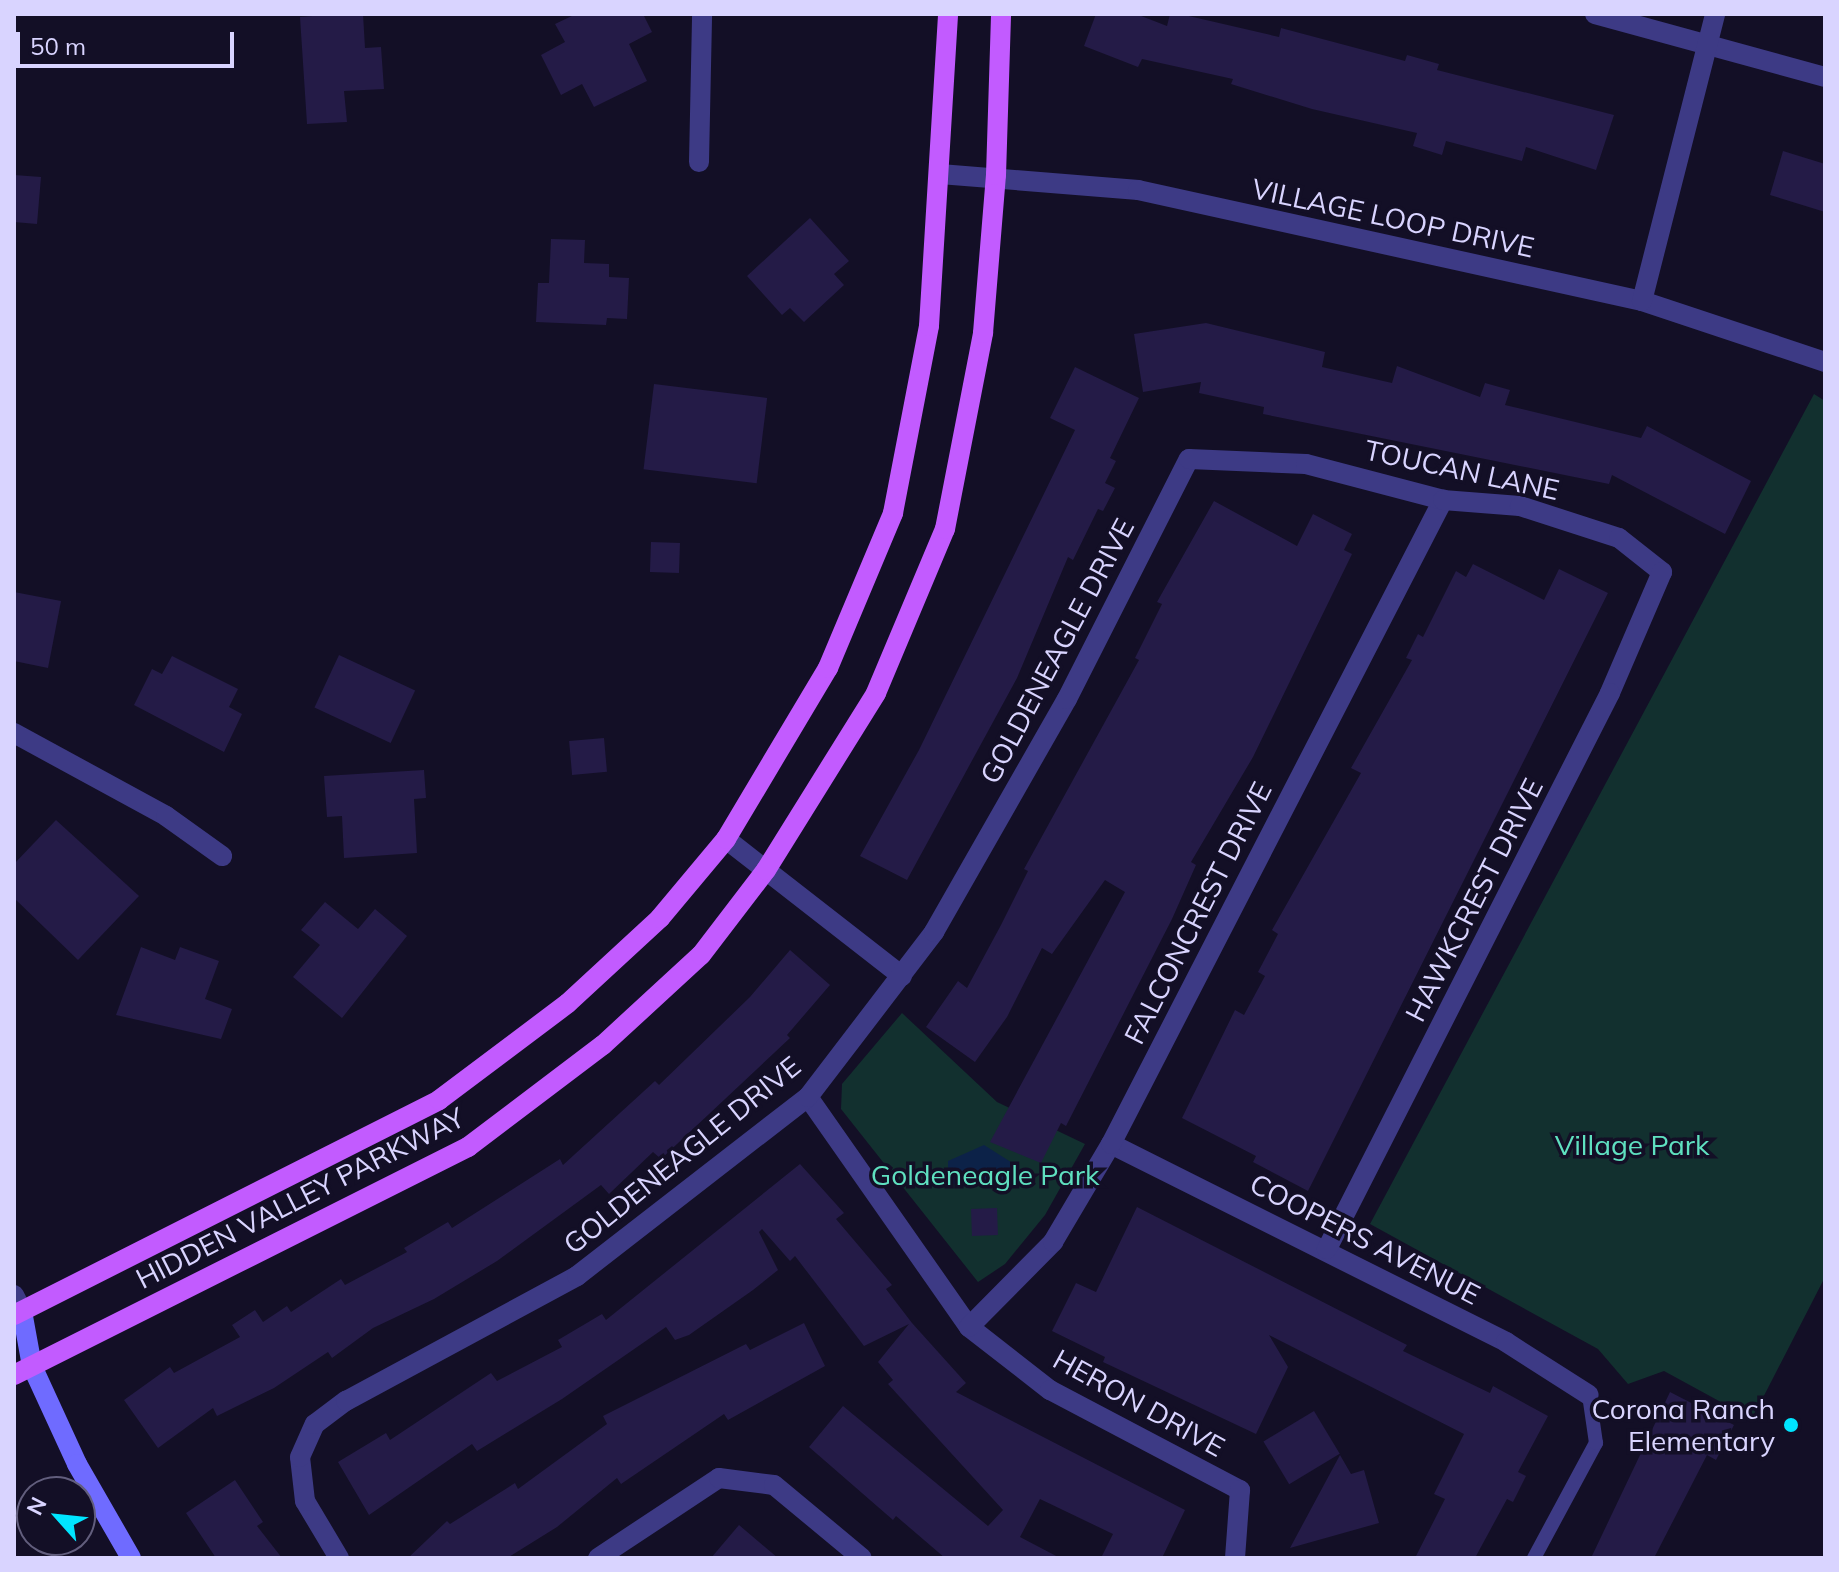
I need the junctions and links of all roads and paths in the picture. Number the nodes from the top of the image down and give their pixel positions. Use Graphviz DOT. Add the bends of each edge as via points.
graph roads {
  1 [pos="702,14"];
  2 [pos="948,14"];
  3 [pos="1001,14"];
  4 [pos="1595,14"];
  5 [pos="1715,14"];
  6 [pos="1707,41"];
  7 [pos="1825,77"];
  8 [pos="699,162"];
  9 [pos="940,174"];
  10 [pos="996,175"];
  11 [pos="1642,301"];
  12 [pos="1825,362"];
  13 [pos="1189,459"];
  14 [pos="1443,500"];
  15 [pos="1662,572"];
  16 [pos="14,733"];
  17 [pos="726,839"];
  18 [pos="222,856"];
  19 [pos="766,870"];
  20 [pos="902,976"];
  21 [pos="808,1097"];
  22 [pos="1111,1144"];
  23 [pos="1327,1249"];
  24 [pos="17,1307"];
  25 [pos="969,1327"];
  26 [pos="14,1351"];
  27 [pos="23,1371"];
  28 [pos="1589,1395"];
  29 [pos="131,1558"];
  30 [pos="339,1558"];
  31 [pos="598,1558"];
  32 [pos="862,1558"];
  33 [pos="1235,1558"];
  34 [pos="1534,1558"];
  1 -- 8 [label="street"];
  2 -- 9 [label="main road, HIDDEN VALLEY PARKWAY"];
  3 -- 10 [label="main road, HIDDEN VALLEY PARKWAY"];
  4 -- 6 [label="street"];
  5 -- 6 [label="street"];
  6 -- 7 [label="street"];
  6 -- 11 [label="street"];
  9 -- 10 [label="street, VILLAGE LOOP DRIVE"];
  9 -- 17 [label="main road, HIDDEN VALLEY PARKWAY" via="929,326 893,513 828,668"];
  10 -- 11 [label="street, VILLAGE LOOP DRIVE" via="1138,190"];
  10 -- 19 [label="main road, HIDDEN VALLEY PARKWAY" via="983,333 945,529 876,693"];
  11 -- 12 [label="street, VILLAGE LOOP DRIVE"];
  13 -- 14 [label="street, TOUCAN LANE" via="1306,464"];
  13 -- 20 [label="street, GOLDENEAGLE DRIVE" via="1067,699 934,932"];
  14 -- 15 [label="street, TOUCAN LANE" via="1534,510 1619,538"];
  14 -- 22 [label="street, FALCONCREST DRIVE"];
  15 -- 23 [label="street, HAWKCREST DRIVE" via="1610,693"];
  16 -- 18 [label="street" via="166,816"];
  17 -- 19 [label="street"];
  17 -- 24 [label="main road, HIDDEN VALLEY PARKWAY" via="660,918 568,1003 439,1100"];
  19 -- 20 [label="street"];
  19 -- 27 [label="main road, HIDDEN VALLEY PARKWAY" via="701,955 603,1045 468,1147"];
  20 -- 21 [label="street, GOLDENEAGLE DRIVE"];
  21 -- 25 [label="street, HERON DRIVE"];
  21 -- 30 [label="street, GOLDENEAGLE DRIVE" via="577,1276 346,1401 315,1424 300,1457 305,1501"];
  22 -- 23 [label="street, COOPERS AVENUE"];
  22 -- 25 [label="street, FALCONCREST DRIVE" via="1053,1242"];
  23 -- 28 [label="street, COOPERS AVENUE" via="1506,1342"];
  24 -- 27 [label="main road"];
  25 -- 33 [label="street, HERON DRIVE" via="1050,1390 1240,1490"];
  26 -- 27 [label="main road"];
  27 -- 29 [label="main road"];
  28 -- 34 [label="lane" via="1596,1443"];
  31 -- 32 [label="street" via="719,1478 774,1485"];
}
